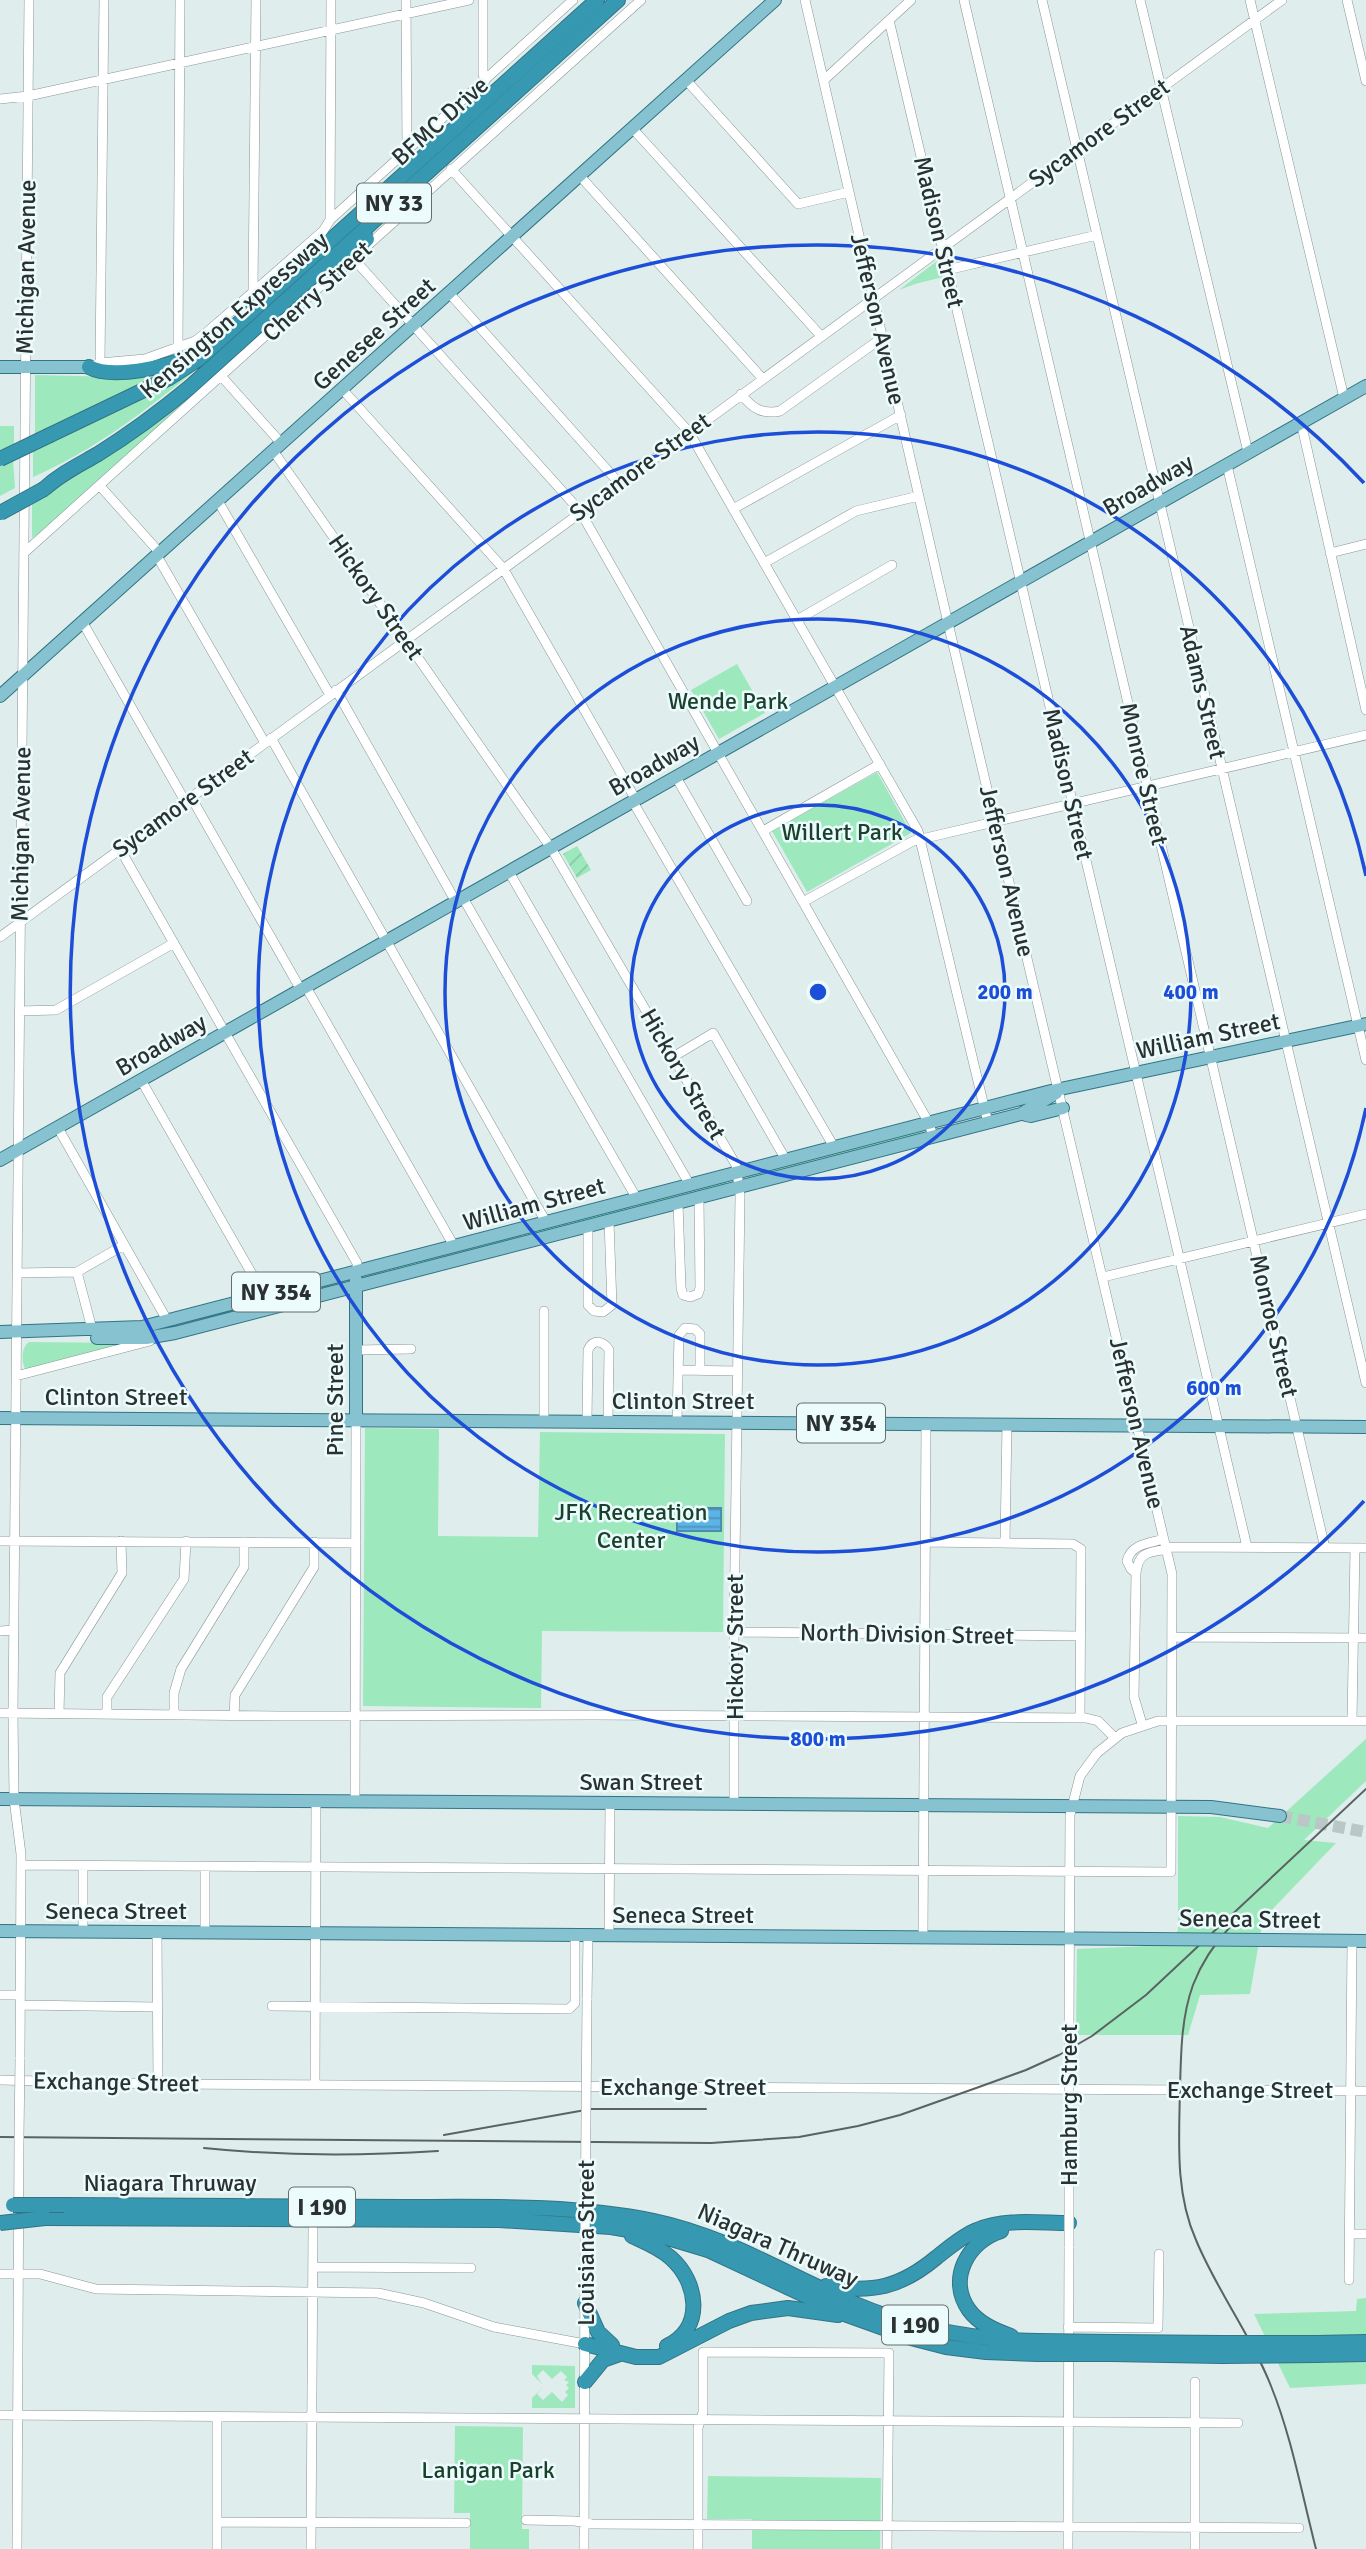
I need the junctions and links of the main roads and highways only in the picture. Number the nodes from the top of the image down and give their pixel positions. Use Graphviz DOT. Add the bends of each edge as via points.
graph roads {
  1 [pos="597,0"];
  2 [pos="618,0"];
  3 [pos="775,0"];
  4 [pos="479,127"];
  5 [pos="427,150"];
  6 [pos="326,225"];
  7 [pos="332,276"];
  8 [pos="229,331"];
  9 [pos="95,365"];
  10 [pos="0,367"];
  11 [pos="1366,386"];
  12 [pos="0,459"];
  13 [pos="55,478"];
  14 [pos="0,502"];
  15 [pos="0,513"];
  16 [pos="0,696"];
  17 [pos="1362,1024"];
  18 [pos="1059,1090"];
  19 [pos="1063,1108"];
  20 [pos="1021,1114"];
  21 [pos="0,1160"];
  22 [pos="356,1272"];
  23 [pos="356,1286"];
  24 [pos="0,1332"];
  25 [pos="17,1333"];
  26 [pos="0,1418"];
  27 [pos="356,1420"];
  28 [pos="1366,1427"];
  29 [pos="0,1799"];
  30 [pos="1280,1816"];
  31 [pos="0,1931"];
  32 [pos="1366,1941"];
  33 [pos="4,2203"];
  34 [pos="424,2213"];
  35 [pos="0,2217"];
  36 [pos="45,2218"];
  37 [pos="0,2223"];
  38 [pos="611,2227"];
  39 [pos="1000,2227"];
  40 [pos="1069,2227"];
  41 [pos="810,2283"];
  42 [pos="585,2303"];
  43 [pos="847,2315"];
  44 [pos="1366,2342"];
  45 [pos="585,2344"];
  46 [pos="1034,2345"];
  47 [pos="616,2349"];
  48 [pos="1316,2349"];
  49 [pos="1366,2354"];
  50 [pos="585,2382"];
  1 -- 5 [label="highway, Kensington Expressway / NY 33"];
  2 -- 4 [label="highway, Kensington Expressway / NY 33"];
  3 -- 16 [label="main road, Genesee Street"];
  4 -- 7 [label="highway"];
  4 -- 13 [label="highway, Kensington Expressway / NY 33" via="169,405"];
  5 -- 6 [label="highway" via="330,229"];
  5 -- 8 [label="highway, Kensington Expressway / NY 33"];
  8 -- 9 [label="highway, NY 33" via="197,354 160,367 117,372 94,370"];
  8 -- 12 [label="highway, bridge" via="169,378"];
  9 -- 10 [label="main road, NY 33"];
  11 -- 21 [label="main road, Broadway"];
  13 -- 14 [label="highway, NY 33"];
  13 -- 15 [label="highway, bridge"];
  17 -- 18 [label="main road, William Street"];
  18 -- 20 [label="main road, William Street / NY 354"];
  18 -- 22 [label="main road, William Street / NY 354"];
  19 -- 20 [label="main road, NY 354"];
  20 -- 23 [label="main road, William Street / NY 354"];
  22 -- 23 [label="main road, Pine Street / NY 354"];
  22 -- 25 [label="main road, William Street / NY 354" via="130,1328"];
  23 -- 25 [label="main road, William Street / NY 354" via="161,1336 25,1337"];
  23 -- 27 [label="main road, Pine Street / NY 354"];
  24 -- 25 [label="main road, William Street / NY 354"];
  26 -- 27 [label="main road, Clinton Street"];
  27 -- 28 [label="main road, Clinton Street / NY 354"];
  29 -- 30 [label="main road, Swan Street" via="1211,1807"];
  31 -- 32 [label="main road, Seneca Street, bridge"];
  33 -- 34 [label="highway, Niagara Thruway / I 190, bridge"];
  34 -- 36 [label="highway, Niagara Thruway / I 190"];
  34 -- 38 [label="highway, Niagara Thruway / I 190"];
  34 -- 41 [label="highway, Niagara Thruway / I 190" via="546,2209 655,2221 720,2240"];
  35 -- 36 [label="highway, Niagara Thruway / I 190, bridge"];
  36 -- 37 [label="highway, bridge"];
  38 -- 43 [label="highway, Niagara Thruway / I 190" via="708,2250"];
  38 -- 47 [label="highway" via="670,2257 690,2285 694,2304 690,2325 672,2343 651,2350"];
  39 -- 40 [label="highway"];
  39 -- 41 [label="highway" via="963,2237 898,2283 864,2290"];
  39 -- 46 [label="highway" via="967,2255 961,2291 968,2309 981,2322"];
  41 -- 46 [label="highway, Niagara Thruway / I 190" via="853,2304 925,2328"];
  42 -- 47 [label="highway" via="598,2332"];
  43 -- 46 [label="highway, Niagara Thruway / I 190" via="946,2347 986,2352"];
  43 -- 47 [label="highway" via="769,2310 729,2321 659,2357 636,2357"];
  44 -- 48 [label="highway, Niagara Thruway / I 190"];
  45 -- 47 [label="highway" via="595,2342"];
  46 -- 48 [label="highway, Niagara Thruway / I 190, bridge"];
  47 -- 50 [label="highway"];
  48 -- 49 [label="highway, Niagara Thruway / I 190"];
}
